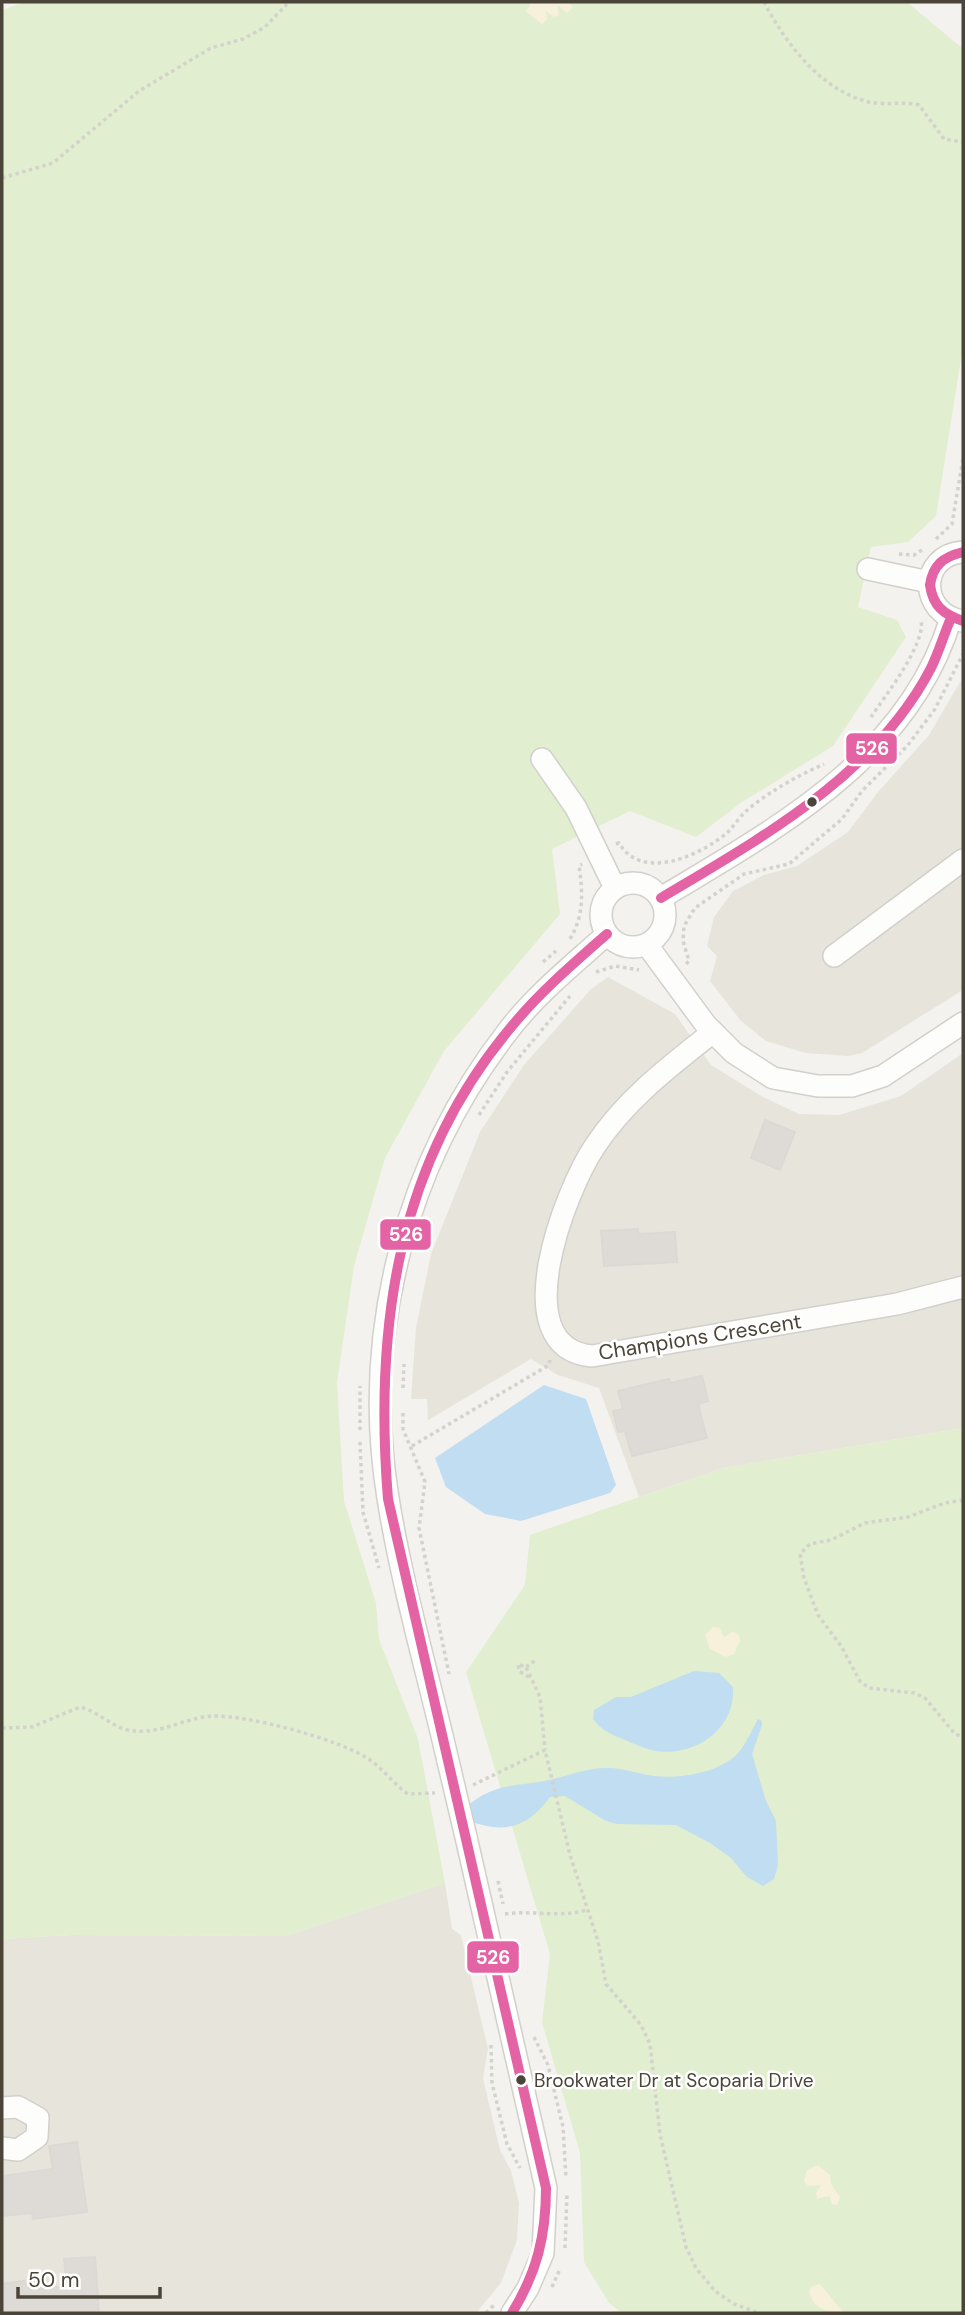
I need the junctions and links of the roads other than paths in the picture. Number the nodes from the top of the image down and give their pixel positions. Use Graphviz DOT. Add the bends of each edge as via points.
graph roads {
  1 [pos="963,552"];
  2 [pos="868,569"];
  3 [pos="929,582"];
  4 [pos="957,619"];
  5 [pos="542,760"];
  6 [pos="963,860"];
  7 [pos="615,888"];
  8 [pos="661,898"];
  9 [pos="607,934"];
  10 [pos="647,945"];
  11 [pos="834,956"];
  12 [pos="963,1023"];
  13 [pos="713,1032"];
  14 [pos="963,1287"];
  15 [pos="2,2108"];
  16 [pos="2,2148"];
  17 [pos="505,2307"];
  1 -- 3 [label="street" via="939,562"];
  2 -- 3 [label="street"];
  3 -- 4 [label="street" via="934,603"];
  4 -- 8 [label="street" via="927,676 856,767 781,825"];
  5 -- 7 [label="street" via="576,808"];
  6 -- 11 [label="street"];
  7 -- 8 [label="street" via="645,884"];
  7 -- 9 [label="street" via="602,904 600,915"];
  8 -- 10 [label="street" via="665,919 656,939"];
  9 -- 10 [label="street" via="625,947"];
  9 -- 17 [label="street, bridge" via="509,1029 463,1095 436,1146 404,1228 389,1295 380,1401 386,1487 546,2188 543,2253 528,2288"];
  10 -- 13 [label="street"];
  12 -- 13 [label="street" via="883,1076 852,1086 773,1078 734,1053"];
  13 -- 14 [label="street, Champions Crescent" via="627,1105 594,1147 560,1223 544,1299 548,1324 564,1347 592,1356 897,1304"];
  15 -- 16 [label="street" via="18,2107 38,2118 37,2137 18,2150"];
}
